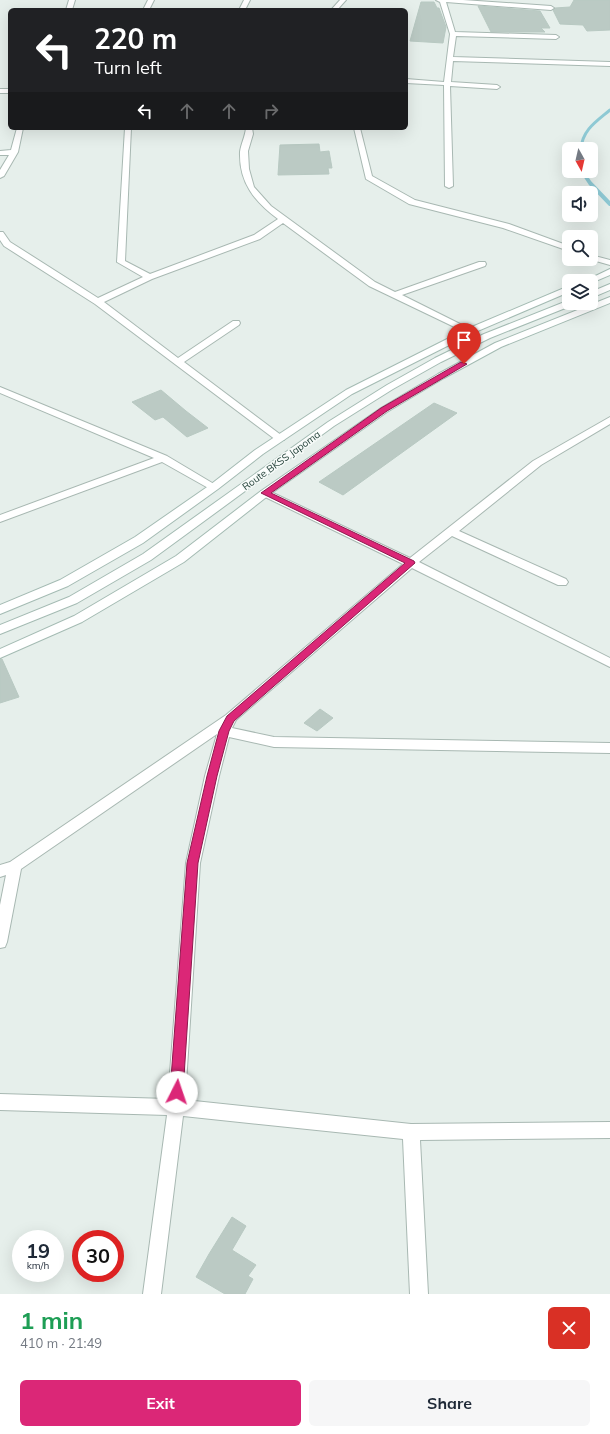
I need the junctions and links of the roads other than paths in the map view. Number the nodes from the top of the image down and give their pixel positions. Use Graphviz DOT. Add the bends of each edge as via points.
graph roads {
  1 [pos="343,0"];
  2 [pos="438,0"];
  3 [pos="442,0"];
  4 [pos="336,8"];
  5 [pos="551,8"];
  6 [pos="453,34"];
  7 [pos="556,37"];
  8 [pos="450,59"];
  9 [pos="610,64"];
  10 [pos="408,82"];
  11 [pos="447,84"];
  12 [pos="496,87"];
  13 [pos="20,130"];
  14 [pos="128,130"];
  15 [pos="249,130"];
  16 [pos="358,130"];
  17 [pos="14,152"];
  18 [pos="0,153"];
  19 [pos="0,176"];
  20 [pos="449,186"];
  21 [pos="283,220"];
  22 [pos="0,234"];
  23 [pos="4,244"];
  24 [pos="562,246"];
  25 [pos="0,251"];
  26 [pos="598,259"];
  27 [pos="610,263"];
  28 [pos="482,264"];
  29 [pos="610,272"];
  30 [pos="149,277"];
  31 [pos="598,277"];
  32 [pos="610,287"];
  33 [pos="562,292"];
  34 [pos="598,292"];
  35 [pos="394,295"];
  36 [pos="610,300"];
  37 [pos="98,302"];
  38 [pos="562,306"];
  39 [pos="236,322"];
  40 [pos="470,331"];
  41 [pos="178,362"];
  42 [pos="0,390"];
  43 [pos="610,420"];
  44 [pos="280,438"];
  45 [pos="163,458"];
  46 [pos="214,487"];
  47 [pos="265,493"];
  48 [pos="0,519"];
  49 [pos="452,532"];
  50 [pos="411,563"];
  51 [pos="562,582"];
  52 [pos="0,610"];
  53 [pos="0,630"];
  54 [pos="0,654"];
  55 [pos="610,663"];
  56 [pos="227,725"];
  57 [pos="610,748"];
  58 [pos="15,866"];
  59 [pos="0,872"];
  60 [pos="0,942"];
  61 [pos="0,1102"];
  62 [pos="176,1107"];
  63 [pos="610,1130"];
  64 [pos="411,1132"];
  65 [pos="152,1294"];
  66 [pos="419,1294"];
  1 -- 4 [label="street"];
  2 -- 3 [label="street"];
  3 -- 5 [label="street"];
  3 -- 6 [label="street"];
  6 -- 7 [label="street"];
  6 -- 8 [label="street"];
  8 -- 9 [label="street"];
  8 -- 11 [label="street"];
  10 -- 11 [label="street"];
  11 -- 12 [label="street"];
  11 -- 20 [label="street"];
  13 -- 17 [label="street"];
  14 -- 30 [label="street" via="122,262"];
  15 -- 21 [label="street" via="244,151 250,187 258,198"];
  16 -- 24 [label="street" via="370,177 412,202 506,226"];
  17 -- 18 [label="street"];
  17 -- 19 [label="street"];
  21 -- 30 [label="street" via="257,237"];
  21 -- 35 [label="street" via="372,284"];
  22 -- 23 [label="street"];
  23 -- 25 [label="street"];
  23 -- 37 [label="street"];
  26 -- 27 [label="street"];
  28 -- 35 [label="street"];
  29 -- 31 [label="street"];
  30 -- 37 [label="street"];
  32 -- 34 [label="street"];
  33 -- 40 [label="street"];
  35 -- 40 [label="street"];
  36 -- 47 [label="street" via="498,345 441,376 384,410"];
  37 -- 41 [label="street"];
  38 -- 53 [label="street, Route BKSS Japoma" via="487,336 390,386 331,424 147,557 73,600"];
  39 -- 41 [label="street"];
  40 -- 44 [label="street" via="349,392"];
  41 -- 44 [label="street"];
  42 -- 45 [label="street"];
  43 -- 49 [label="street" via="537,463"];
  44 -- 46 [label="street"];
  45 -- 46 [label="street"];
  45 -- 48 [label="street"];
  46 -- 52 [label="street" via="139,540 64,583"];
  47 -- 50 [label="street"];
  47 -- 54 [label="street" via="180,559 78,619"];
  49 -- 50 [label="street"];
  49 -- 51 [label="street"];
  50 -- 55 [label="street"];
  50 -- 56 [label="street"];
  56 -- 57 [label="street" via="274,742"];
  56 -- 58 [label="street"];
  56 -- 62 [label="street" via="212,776 193,863"];
  58 -- 59 [label="street"];
  58 -- 60 [label="street"];
  61 -- 62 [label="street"];
  62 -- 64 [label="street"];
  62 -- 65 [label="street"];
  63 -- 64 [label="street"];
  64 -- 66 [label="street"];
}
